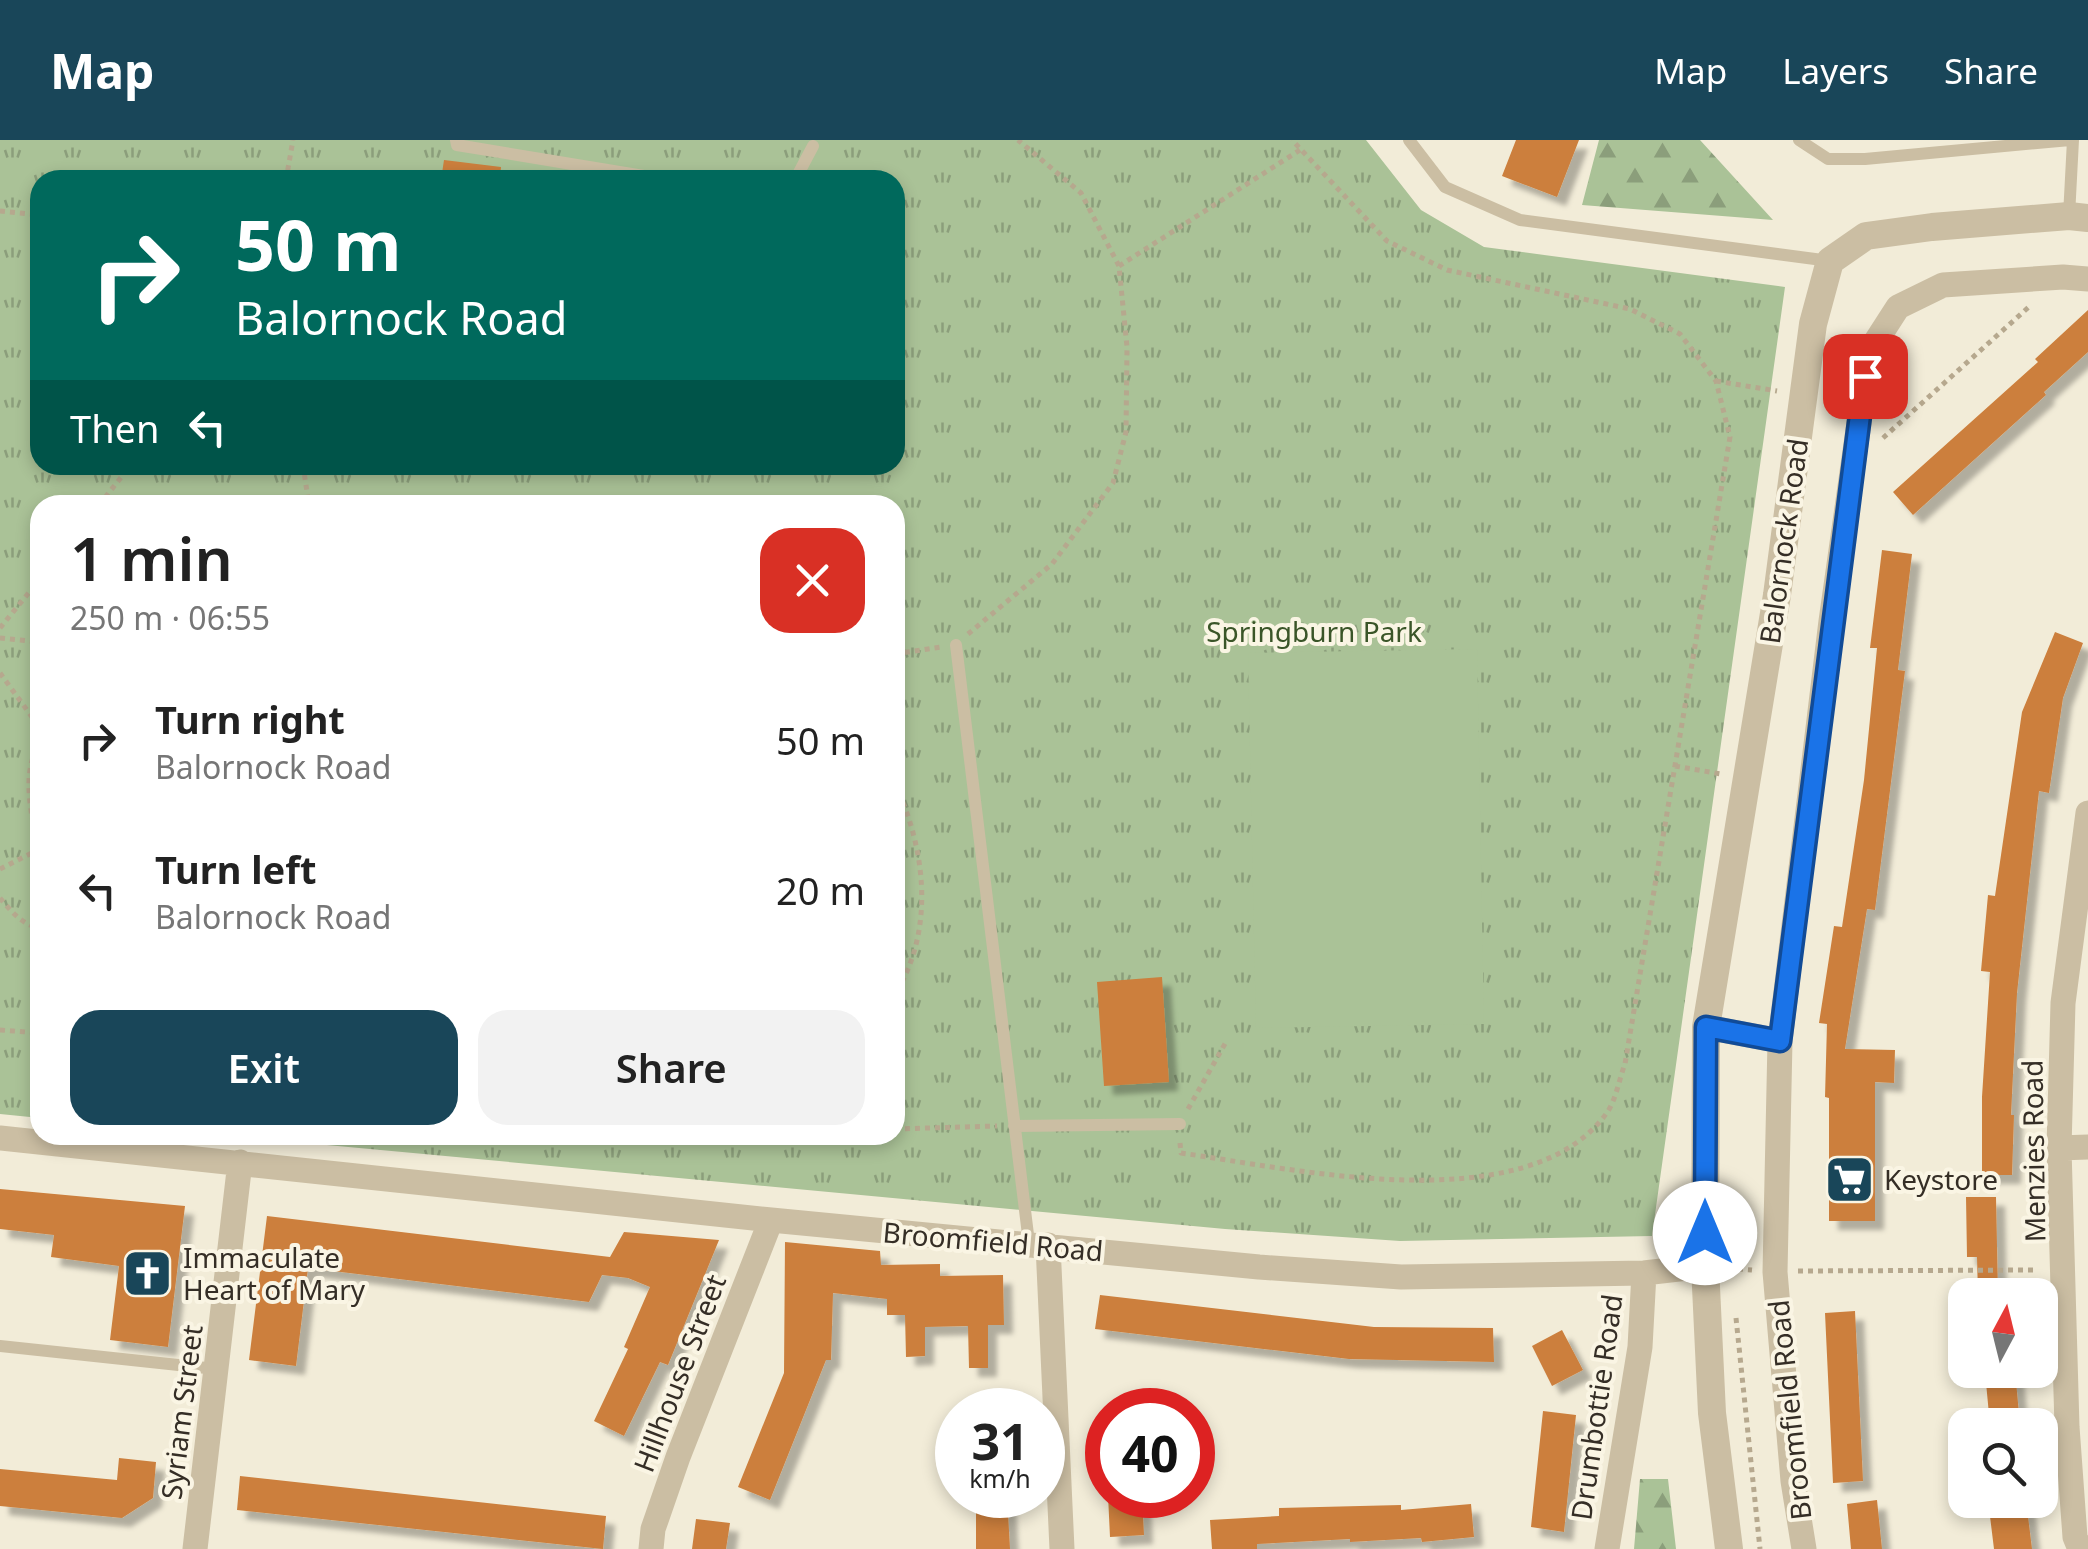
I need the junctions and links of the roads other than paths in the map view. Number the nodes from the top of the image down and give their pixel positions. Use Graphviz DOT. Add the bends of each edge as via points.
graph roads {
  1 [pos="456,140"];
  2 [pos="1409,140"];
  3 [pos="1799,140"];
  4 [pos="2071,140"];
  5 [pos="813,146"];
  6 [pos="609,170"];
  7 [pos="800,170"];
  8 [pos="2078,217"];
  9 [pos="1830,262"];
  10 [pos="2076,278"];
  11 [pos="956,644"];
  12 [pos="2088,813"];
  13 [pos="2084,862"];
  14 [pos="1706,1027"];
  15 [pos="1780,1041"];
  16 [pos="1180,1124"];
  17 [pos="1014,1126"];
  18 [pos="0,1138"];
  19 [pos="30,1141"];
  20 [pos="70,1145"];
  21 [pos="2088,1147"];
  22 [pos="2059,1148"];
  23 [pos="240,1162"];
  24 [pos="771,1220"];
  25 [pos="1038,1244"];
  26 [pos="1719,1267"];
  27 [pos="1644,1273"];
  28 [pos="0,1346"];
  29 [pos="216,1370"];
  30 [pos="195,1549"];
  31 [pos="651,1549"];
  32 [pos="1062,1549"];
  33 [pos="1607,1549"];
  34 [pos="1729,1549"];
  35 [pos="1804,1549"];
  36 [pos="2080,1549"];
  1 -- 6 [label="lane"];
  2 -- 9 [label="lane" via="1444,188 1520,220"];
  3 -- 4 [label="lane" via="1828,159 1865,159"];
  4 -- 8 [label="lane"];
  5 -- 7 [label="lane"];
  8 -- 9 [label="street" via="1866,236"];
  9 -- 14 [label="street, Balornock Road" via="1813,324 1777,595"];
  10 -- 15 [label="street" via="1943,284 1898,307 1868,352"];
  11 -- 17 [label="lane"];
  12 -- 13 [label="street, Menzies Road"];
  13 -- 22 [label="street, Menzies Road" via="2063,1003"];
  14 -- 15 [label="street"];
  14 -- 26 [label="street, Balornock Road"];
  15 -- 35 [label="street, Broomfield Road" via="1775,1272"];
  16 -- 17 [label="lane"];
  17 -- 25 [label="lane"];
  18 -- 19 [label="street, Broomfield Road"];
  20 -- 23 [label="street, Broomfield Road"];
  21 -- 22 [label="street"];
  22 -- 36 [label="street, Menzies Road" via="2067,1427"];
  23 -- 24 [label="street, Broomfield Road"];
  23 -- 29 [label="street, Syriam Street"];
  24 -- 25 [label="street, Broomfield Road"];
  24 -- 31 [label="street, Hillhouse Street" via="678,1456"];
  25 -- 27 [label="street, Broomfield Road" via="1402,1277"];
  25 -- 32 [label="street"];
  26 -- 27 [label="street, Broomfield Road"];
  26 -- 34 [label="street" via="1712,1413"];
  27 -- 33 [label="street, Drumbottie Road" via="1640,1347"];
  28 -- 29 [label="lane"];
  29 -- 30 [label="street, Syriam Street"];
}
